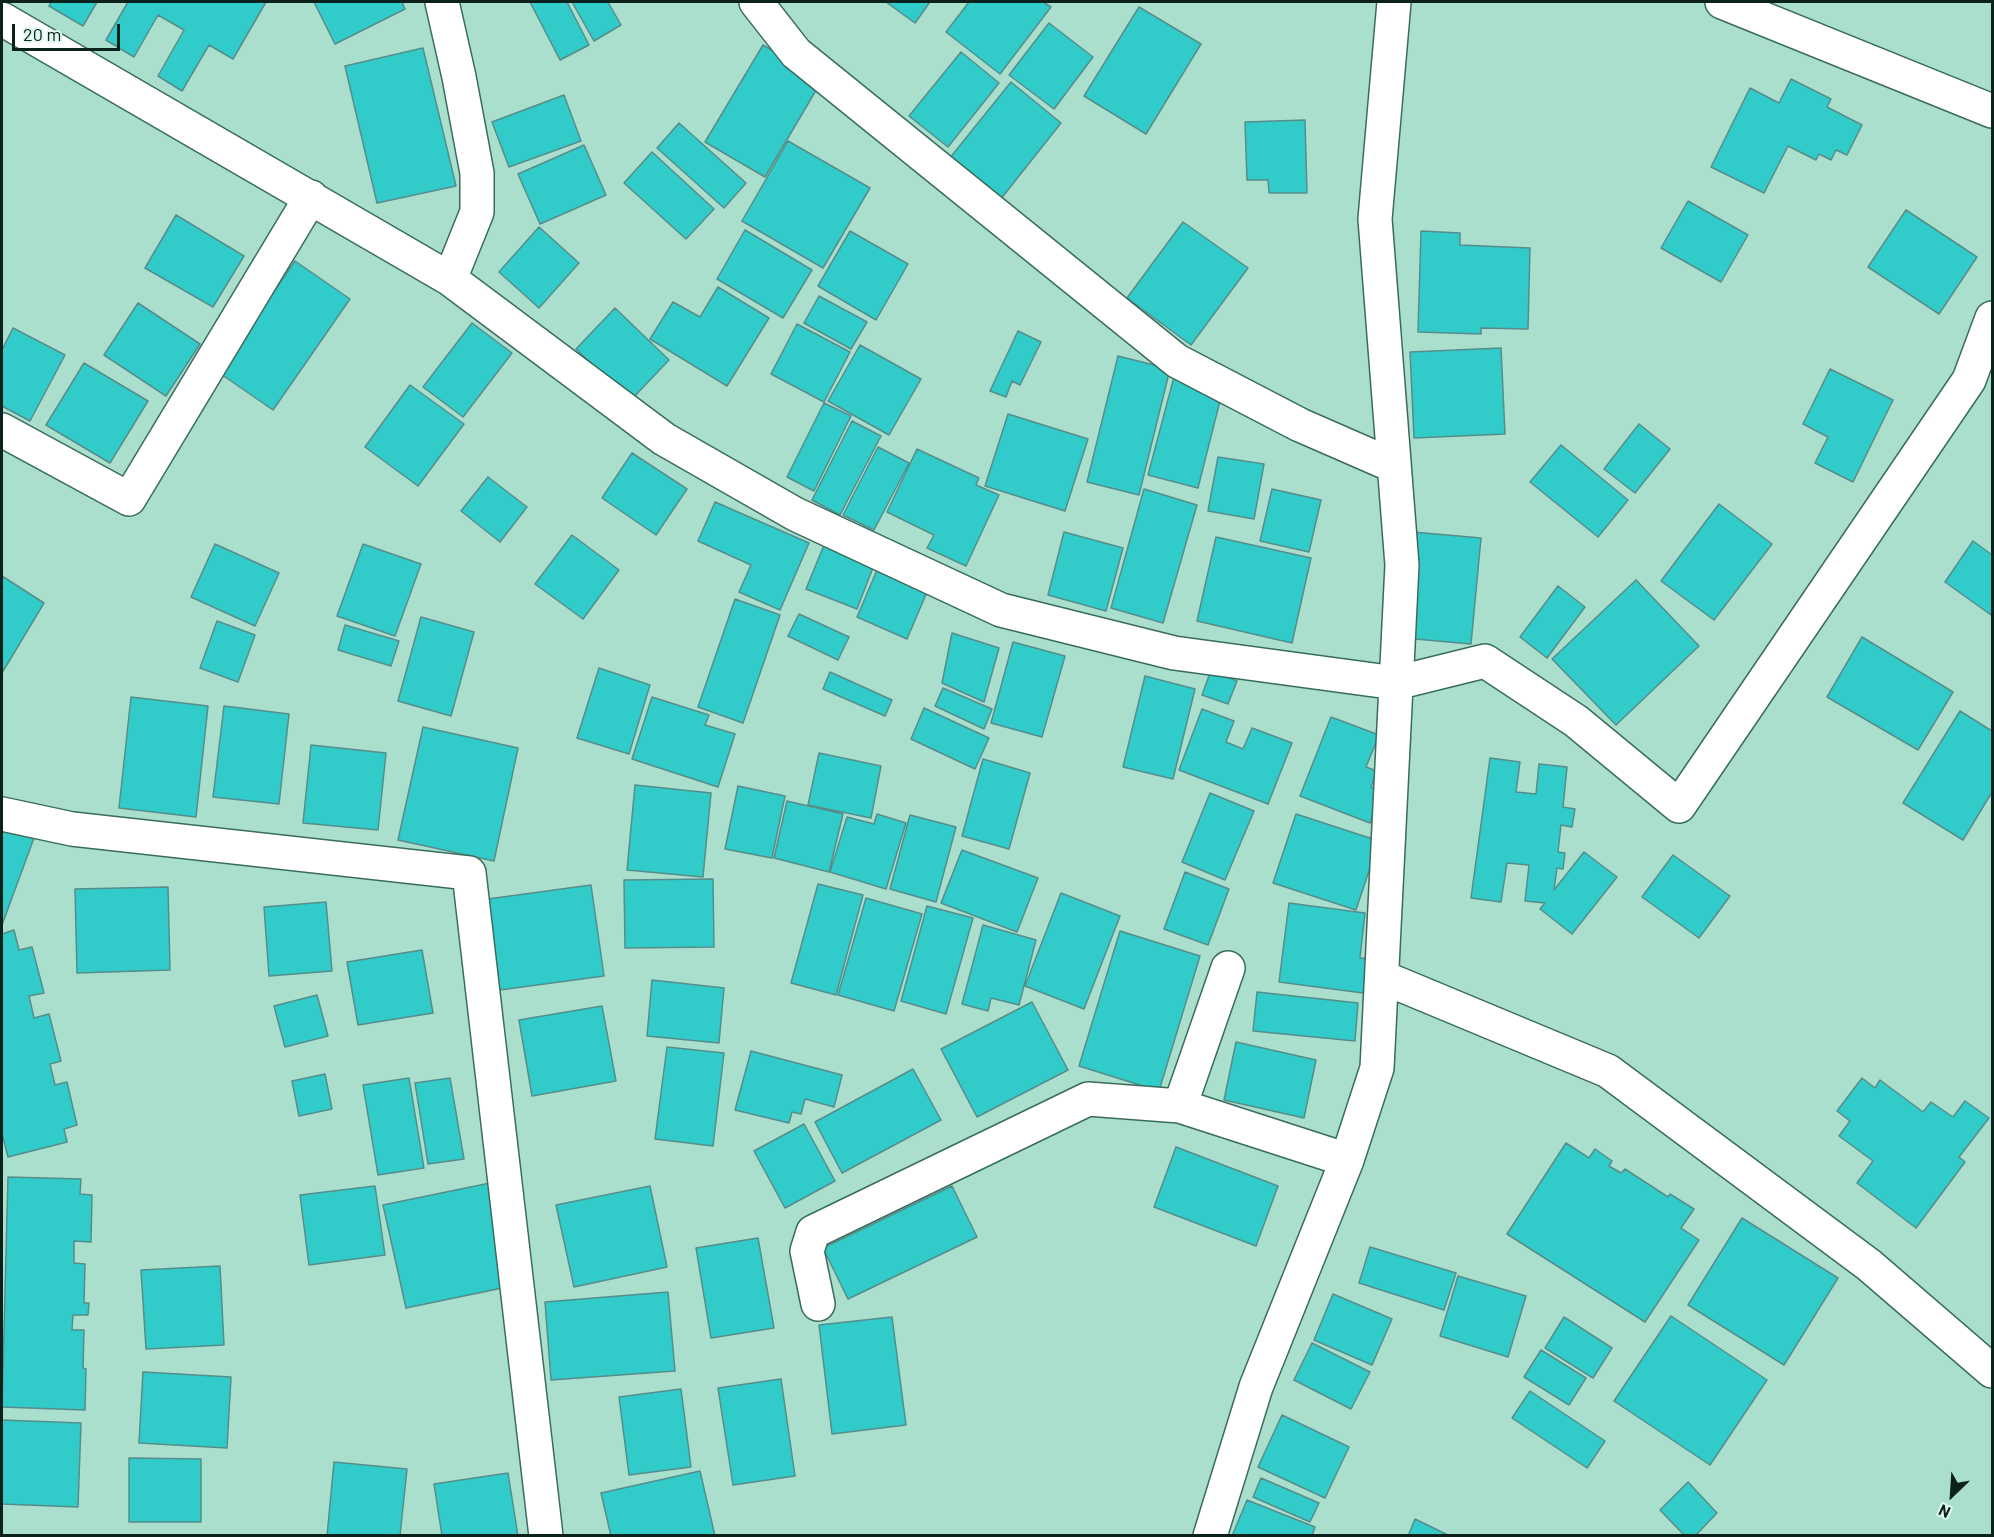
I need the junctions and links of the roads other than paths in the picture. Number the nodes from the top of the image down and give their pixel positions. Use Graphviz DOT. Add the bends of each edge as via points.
graph roads {
  1 [pos="442,2"];
  2 [pos="756,2"];
  3 [pos="1394,2"];
  4 [pos="1722,2"];
  5 [pos="2,19"];
  6 [pos="1992,111"];
  7 [pos="311,197"];
  8 [pos="450,279"];
  9 [pos="1992,318"];
  10 [pos="2,430"];
  11 [pos="1394,466"];
  12 [pos="1396,683"];
  13 [pos="2,814"];
  14 [pos="1228,968"];
  15 [pos="1382,977"];
  16 [pos="1180,1106"];
  17 [pos="1347,1160"];
  18 [pos="818,1304"];
  19 [pos="1992,1371"];
  20 [pos="546,1536"];
  21 [pos="1210,1536"];
  1 -- 8 [label="street" via="477,172 477,212"];
  2 -- 11 [label="street" via="796,53 1176,361 1300,425"];
  3 -- 11 [label="street" via="1375,219"];
  4 -- 6 [label="street"];
  5 -- 7 [label="street"];
  7 -- 8 [label="street"];
  7 -- 10 [label="street" via="129,500"];
  8 -- 12 [label="street" via="664,439 795,514 1001,610 1174,653"];
  9 -- 12 [label="street" via="1970,380 1679,806 1576,721 1485,661"];
  11 -- 12 [label="street" via="1402,565"];
  12 -- 15 [label="street"];
  13 -- 20 [label="street" via="72,829 469,873"];
  14 -- 16 [label="street"];
  15 -- 17 [label="street" via="1377,1068"];
  15 -- 19 [label="street" via="1608,1071 1869,1264"];
  16 -- 17 [label="street"];
  16 -- 18 [label="street" via="1088,1099 813,1232 807,1251"];
  17 -- 21 [label="street" via="1256,1387"];
}
